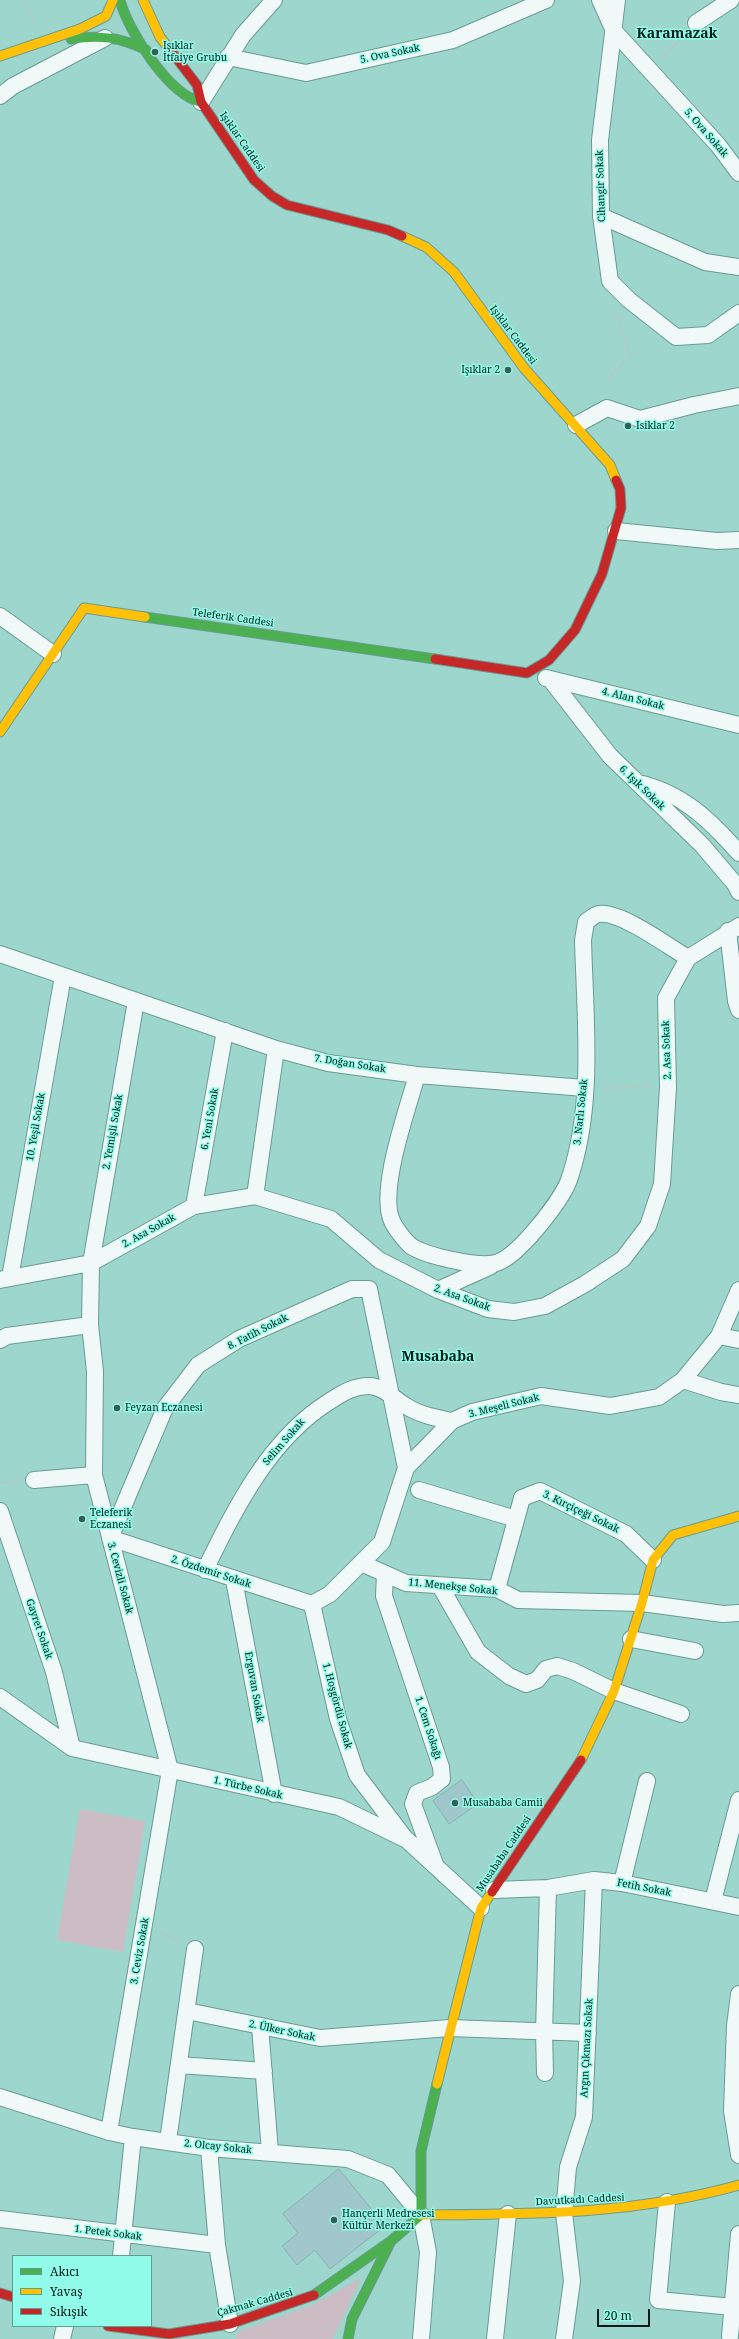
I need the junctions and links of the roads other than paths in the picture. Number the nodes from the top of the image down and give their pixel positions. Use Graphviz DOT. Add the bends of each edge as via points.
graph roads {
  1 [pos="113,0"];
  2 [pos="120,0"];
  3 [pos="274,0"];
  4 [pos="546,0"];
  5 [pos="600,0"];
  6 [pos="617,0"];
  7 [pos="731,0"];
  8 [pos="139,2"];
  9 [pos="121,10"];
  10 [pos="106,16"];
  11 [pos="140,17"];
  12 [pos="696,23"];
  13 [pos="132,28"];
  14 [pos="614,31"];
  15 [pos="110,35"];
  16 [pos="160,37"];
  17 [pos="42,43"];
  18 [pos="146,50"];
  19 [pos="0,56"];
  20 [pos="228,57"];
  21 [pos="0,96"];
  22 [pos="201,102"];
  23 [pos="739,173"];
  24 [pos="601,216"];
  25 [pos="739,268"];
  26 [pos="739,313"];
  27 [pos="739,396"];
  28 [pos="576,425"];
  29 [pos="616,531"];
  30 [pos="739,540"];
  31 [pos="0,616"];
  32 [pos="53,654"];
  33 [pos="527,673"];
  34 [pos="550,679"];
  35 [pos="739,725"];
  36 [pos="0,732"];
  37 [pos="638,783"];
  38 [pos="739,852"];
  39 [pos="739,892"];
  40 [pos="734,929"];
  41 [pos="0,954"];
  42 [pos="688,958"];
  43 [pos="62,976"];
  44 [pos="136,1001"];
  45 [pos="739,1010"];
  46 [pos="225,1031"];
  47 [pos="276,1049"];
  48 [pos="417,1075"];
  49 [pos="585,1088"];
  50 [pos="255,1196"];
  51 [pos="194,1206"];
  52 [pos="91,1263"];
  53 [pos="496,1263"];
  54 [pos="5,1279"];
  55 [pos="438,1290"];
  56 [pos="739,1290"];
  57 [pos="90,1325"];
  58 [pos="719,1336"];
  59 [pos="0,1340"];
  60 [pos="739,1340"];
  61 [pos="683,1380"];
  62 [pos="390,1394"];
  63 [pos="739,1395"];
  64 [pos="452,1422"];
  65 [pos="406,1468"];
  66 [pos="94,1475"];
  67 [pos="34,1480"];
  68 [pos="419,1490"];
  69 [pos="0,1511"];
  70 [pos="739,1516"];
  71 [pos="516,1519"];
  72 [pos="110,1538"];
  73 [pos="653,1560"];
  74 [pos="361,1563"];
  75 [pos="205,1570"];
  76 [pos="385,1574"];
  77 [pos="234,1580"];
  78 [pos="440,1586"];
  79 [pos="497,1589"];
  80 [pos="642,1603"];
  81 [pos="312,1604"];
  82 [pos="739,1613"];
  83 [pos="631,1639"];
  84 [pos="695,1651"];
  85 [pos="614,1691"];
  86 [pos="0,1697"];
  87 [pos="681,1714"];
  88 [pos="72,1748"];
  89 [pos="170,1770"];
  90 [pos="647,1781"];
  91 [pos="274,1794"];
  92 [pos="739,1800"];
  93 [pos="406,1840"];
  94 [pos="437,1868"];
  95 [pos="594,1880"];
  96 [pos="622,1883"];
  97 [pos="548,1888"];
  98 [pos="494,1890"];
  99 [pos="713,1901"];
  100 [pos="739,1907"];
  101 [pos="480,1908"];
  102 [pos="195,1949"];
  103 [pos="739,1994"];
  104 [pos="187,2011"];
  105 [pos="260,2026"];
  106 [pos="450,2028"];
  107 [pos="544,2032"];
  108 [pos="588,2033"];
  109 [pos="179,2065"];
  110 [pos="264,2071"];
  111 [pos="545,2073"];
  112 [pos="0,2098"];
  113 [pos="109,2132"];
  114 [pos="133,2137"];
  115 [pos="168,2141"];
  116 [pos="209,2148"];
  117 [pos="270,2152"];
  118 [pos="739,2155"];
  119 [pos="739,2185"];
  120 [pos="667,2202"];
  121 [pos="508,2214"];
  122 [pos="564,2214"];
  123 [pos="420,2215"];
  124 [pos="0,2219"];
  125 [pos="739,2234"];
  126 [pos="124,2235"];
  127 [pos="391,2240"];
  128 [pos="217,2245"];
  129 [pos="121,2255"];
  130 [pos="737,2286"];
  131 [pos="0,2293"];
  132 [pos="12,2297"];
  133 [pos="733,2307"];
  134 [pos="230,2324"];
  135 [pos="65,2327"];
  136 [pos="112,2327"];
  137 [pos="204,2334"];
  138 [pos="168,2336"];
  139 [pos="730,2336"];
  140 [pos="62,2339"];
  141 [pos="348,2339"];
  142 [pos="421,2339"];
  143 [pos="495,2339"];
  144 [pos="564,2339"];
  1 -- 10 [label="main road"];
  2 -- 9 [label="main road, Işıklar Caddesi"];
  3 -- 20 [label="street" via="243,35"];
  4 -- 20 [label="street, 5. Ova Sokak" via="453,40 306,73"];
  5 -- 14 [label="street, 5. Ova Sokak"];
  6 -- 14 [label="street, Cihangir Sokak"];
  7 -- 12 [label="street"];
  8 -- 16 [label="main road, Işıklar Caddesi"];
  9 -- 10 [label="main road"];
  9 -- 13 [label="main road, Işıklar Caddesi"];
  10 -- 17 [label="main road"];
  11 -- 16 [label="main road"];
  13 -- 15 [label="main road"];
  13 -- 18 [label="main road, Işıklar Caddesi"];
  14 -- 23 [label="street, 5. Ova Sokak" via="718,145"];
  14 -- 24 [label="street, Cihangir Sokak" via="600,140"];
  15 -- 17 [label="main road"];
  15 -- 18 [label="main road"];
  15 -- 21 [label="street"];
  16 -- 22 [label="main road, Işıklar Caddesi" via="197,85"];
  17 -- 19 [label="main road"];
  18 -- 22 [label="main road, Işıklar Caddesi" via="188,98"];
  20 -- 22 [label="street"];
  22 -- 28 [label="main road, Işıklar Caddesi" via="254,180 272,196 287,205 388,230 426,248 454,272 524,368"];
  24 -- 25 [label="street" via="705,262"];
  24 -- 26 [label="street, Cihangir Sokak" via="610,281 676,337 708,335"];
  27 -- 28 [label="street" via="640,419 607,408"];
  28 -- 29 [label="main road, Işıklar Caddesi" via="610,465 620,489 621,508"];
  29 -- 30 [label="street" via="717,541"];
  29 -- 33 [label="main road, Işıklar Caddesi" via="602,574 575,630 549,660"];
  31 -- 32 [label="street"];
  32 -- 33 [label="main road, Teleferik Caddesi" via="84,608"];
  32 -- 36 [label="main road, Teleferik Caddesi"];
  33 -- 34 [label="street, 4. Alan Sokak"];
  34 -- 35 [label="street, 4. Alan Sokak"];
  34 -- 37 [label="street, 6. Işık Sokak" via="610,756"];
  37 -- 38 [label="street" via="658,787 680,798 698,811"];
  37 -- 39 [label="street, 6. Işık Sokak" via="702,845"];
  40 -- 42 [label="street, 2. Asa Sokak"];
  40 -- 45 [label="street" via="736,1001"];
  41 -- 43 [label="street, 7. Doğan Sokak"];
  42 -- 49 [label="street, 3. Narlı Sokak" via="637,926 612,914 598,913 586,922 583,940"];
  42 -- 55 [label="street, 2. Asa Sokak" via="666,998 668,1087 662,1184 648,1226 623,1259 545,1306 514,1312 488,1309"];
  43 -- 44 [label="street, 7. Doğan Sokak"];
  43 -- 54 [label="street, 10. Yeşil Sokak"];
  44 -- 46 [label="street, 7. Doğan Sokak"];
  44 -- 52 [label="street, 2. Yemişli Sokak"];
  46 -- 47 [label="street, 7. Doğan Sokak"];
  46 -- 51 [label="street, 6. Yeni Sokak"];
  47 -- 48 [label="street, 7. Doğan Sokak" via="328,1063"];
  47 -- 50 [label="street"];
  48 -- 49 [label="street, 7. Doğan Sokak"];
  48 -- 53 [label="street" via="396,1147 391,1176 388,1198 392,1221 411,1246 438,1258 471,1263"];
  49 -- 53 [label="street, 3. Narlı Sokak" via="580,1136 568,1181 550,1212 522,1245"];
  50 -- 51 [label="street, 2. Asa Sokak"];
  50 -- 55 [label="street, 2. Asa Sokak" via="331,1219 379,1260"];
  51 -- 52 [label="street, 2. Asa Sokak"];
  52 -- 54 [label="street, 2. Asa Sokak"];
  52 -- 57 [label="street, 3. Cevizli Sokak"];
  53 -- 55 [label="street, 3. Narlı Sokak"];
  56 -- 58 [label="street, 3. Meşeli Sokak"];
  57 -- 59 [label="street" via="7,1336"];
  57 -- 66 [label="street, 3. Cevizli Sokak" via="95,1371"];
  58 -- 60 [label="street"];
  58 -- 61 [label="street, 3. Meşeli Sokak"];
  61 -- 63 [label="street"];
  61 -- 64 [label="street, 3. Meşeli Sokak" via="659,1397 610,1406 541,1396 472,1412"];
  62 -- 64 [label="street, Selim Sokak" via="406,1407"];
  62 -- 65 [label="street"];
  62 -- 72 [label="street, 8. Fatih Sokak" via="369,1288 352,1289 239,1339 198,1365 165,1408"];
  62 -- 75 [label="street, Selim Sokak" via="371,1386 348,1389 309,1414 265,1463 235,1510"];
  64 -- 65 [label="street, 3. Meşeli Sokak"];
  65 -- 74 [label="street" via="382,1542"];
  66 -- 67 [label="street"];
  66 -- 72 [label="street, 3. Cevizli Sokak"];
  68 -- 71 [label="street"];
  69 -- 88 [label="street, Gayret Sokak" via="54,1672"];
  70 -- 73 [label="main road, Musababa Caddesi" via="673,1535"];
  71 -- 73 [label="street, 3. Kırçiçeği Sokak" via="522,1498 540,1491 626,1534"];
  71 -- 79 [label="street, 3. Kırçiçeği Sokak"];
  72 -- 75 [label="street, 2. Özdemir Sokak"];
  72 -- 89 [label="street, 3. Cevizli Sokak"];
  73 -- 80 [label="main road, Musababa Caddesi"];
  74 -- 76 [label="street, 11. Menekşe Sokak"];
  74 -- 81 [label="street" via="330,1594"];
  75 -- 77 [label="street, 2. Özdemir Sokak"];
  76 -- 78 [label="street, 11. Menekşe Sokak" via="406,1583"];
  76 -- 94 [label="street, 1. Cem Sokağı" via="384,1596 441,1767 442,1779 432,1787 417,1793 413,1804"];
  77 -- 81 [label="street, 2. Özdemir Sokak"];
  77 -- 91 [label="street, Erguvan Sokak"];
  78 -- 79 [label="street, 11. Menekşe Sokak"];
  78 -- 85 [label="street" via="478,1652 509,1676 526,1684 537,1680 546,1669 557,1666"];
  79 -- 80 [label="street, 11. Menekşe Sokak" via="518,1600"];
  80 -- 82 [label="street, 11. Menekşe Sokak" via="723,1614"];
  80 -- 83 [label="main road, Musababa Caddesi"];
  81 -- 93 [label="street, 1. Hoşgördü Sokak" via="338,1719 357,1775"];
  83 -- 84 [label="street"];
  83 -- 85 [label="main road, Musababa Caddesi"];
  85 -- 87 [label="street"];
  85 -- 98 [label="main road, Musababa Caddesi" via="587,1750"];
  86 -- 88 [label="street, 1. Türbe Sokak"];
  88 -- 89 [label="street, 1. Türbe Sokak"];
  89 -- 91 [label="street, 1. Türbe Sokak"];
  89 -- 113 [label="street, 3. Ceviz Sokak"];
  90 -- 96 [label="street"];
  91 -- 93 [label="street, 1. Türbe Sokak" via="339,1807"];
  92 -- 99 [label="street"];
  93 -- 94 [label="street, 1. Türbe Sokak"];
  94 -- 101 [label="street, 1. Türbe Sokak"];
  95 -- 96 [label="street, Fetih Sokak"];
  95 -- 97 [label="street, Fetih Sokak"];
  95 -- 108 [label="street, Argın Çıkmazı Sokak"];
  96 -- 99 [label="street, Fetih Sokak"];
  97 -- 98 [label="street, Fetih Sokak"];
  97 -- 107 [label="street"];
  98 -- 101 [label="main road, Musababa Caddesi"];
  99 -- 100 [label="street, Fetih Sokak"];
  101 -- 106 [label="main road, Musababa Caddesi"];
  102 -- 104 [label="street"];
  103 -- 118 [label="street" via="735,2026 732,2111"];
  104 -- 105 [label="street, 2. Ülker Sokak"];
  104 -- 109 [label="street"];
  105 -- 106 [label="street, 2. Ülker Sokak" via="320,2038"];
  105 -- 110 [label="street"];
  106 -- 107 [label="street, 2. Ülker Sokak"];
  106 -- 123 [label="main road, Musababa Caddesi" via="421,2151"];
  107 -- 108 [label="street, 2. Ülker Sokak"];
  107 -- 111 [label="street"];
  108 -- 122 [label="street, Argın Çıkmazı Sokak" via="584,2117 568,2167"];
  109 -- 110 [label="street"];
  109 -- 115 [label="street"];
  110 -- 117 [label="street"];
  112 -- 113 [label="street, 2. Olcay Sokak"];
  113 -- 114 [label="street, 2. Olcay Sokak"];
  114 -- 115 [label="street, 2. Olcay Sokak"];
  114 -- 126 [label="street"];
  115 -- 116 [label="street, 2. Olcay Sokak"];
  116 -- 117 [label="street, 2. Olcay Sokak"];
  116 -- 128 [label="street"];
  117 -- 123 [label="street, 2. Olcay Sokak" via="348,2159 388,2176"];
  119 -- 120 [label="main road, Davutkadı Caddesi"];
  120 -- 122 [label="main road, Davutkadı Caddesi" via="643,2207"];
  120 -- 133 [label="street" via="658,2300"];
  121 -- 122 [label="main road, Davutkadı Caddesi"];
  121 -- 123 [label="main road, Davutkadı Caddesi"];
  121 -- 143 [label="street"];
  122 -- 144 [label="street, Argın Çıkmazı Sokak" via="572,2280"];
  123 -- 127 [label="main road"];
  123 -- 142 [label="street" via="428,2252"];
  124 -- 126 [label="street, 1. Petek Sokak"];
  125 -- 130 [label="street"];
  126 -- 128 [label="street, 1. Petek Sokak"];
  126 -- 129 [label="street"];
  127 -- 134 [label="main road, Çakmak Caddesi" via="310,2298"];
  127 -- 141 [label="main road" via="352,2319"];
  128 -- 134 [label="street"];
  130 -- 133 [label="street"];
  131 -- 132 [label="main road"];
  133 -- 139 [label="street"];
  134 -- 137 [label="main road, Çakmak Caddesi"];
  135 -- 140 [label="street"];
  136 -- 138 [label="main road, Çakmak Caddesi"];
  137 -- 138 [label="main road, Çakmak Caddesi"];
}
